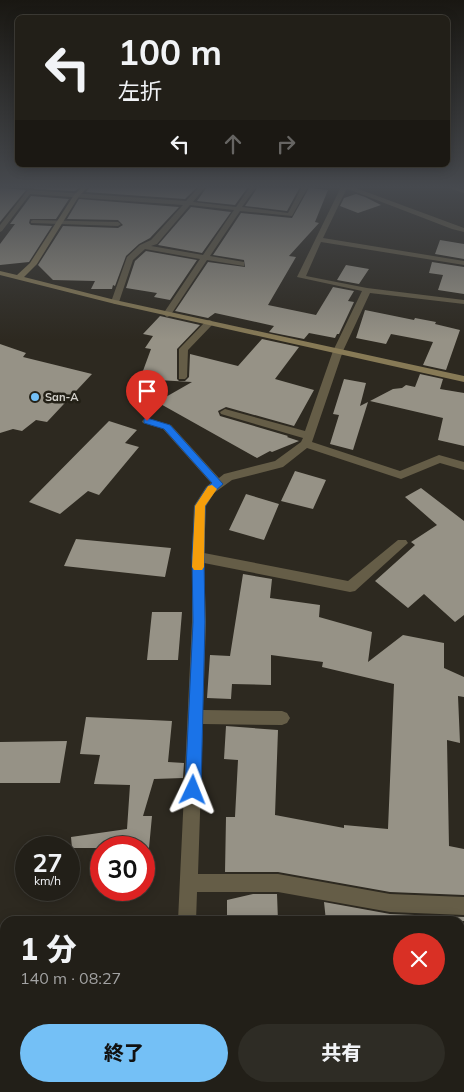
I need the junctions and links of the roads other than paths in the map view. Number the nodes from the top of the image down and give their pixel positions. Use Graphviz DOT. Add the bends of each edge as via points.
graph roads {
  1 [pos="50,238"];
  2 [pos="158,238"];
  3 [pos="220,238"];
  4 [pos="319,239"];
  5 [pos="143,247"];
  6 [pos="205,259"];
  7 [pos="464,263"];
  8 [pos="241,264"];
  9 [pos="0,273"];
  10 [pos="18,278"];
  11 [pos="367,290"];
  12 [pos="115,302"];
  13 [pos="464,302"];
  14 [pos="167,314"];
  15 [pos="209,323"];
  16 [pos="338,351"];
  17 [pos="182,377"];
  18 [pos="464,379"];
  19 [pos="225,412"];
  20 [pos="147,421"];
  21 [pos="308,440"];
  22 [pos="464,466"];
  23 [pos="218,484"];
  24 [pos="402,542"];
  25 [pos="198,557"];
  26 [pos="196,717"];
  27 [pos="282,718"];
  28 [pos="189,882"];
  29 [pos="464,906"];
  30 [pos="187,916"];
  1 -- 10 [label="street" via="33,264"];
  2 -- 5 [label="street"];
  3 -- 6 [label="street"];
  4 -- 7 [label="street"];
  4 -- 11 [label="street" via="301,277"];
  5 -- 6 [label="street"];
  5 -- 12 [label="street" via="130,259"];
  6 -- 8 [label="street"];
  6 -- 14 [label="street"];
  9 -- 10 [label="street"];
  10 -- 12 [label="street"];
  11 -- 13 [label="street"];
  11 -- 16 [label="street"];
  12 -- 14 [label="street"];
  14 -- 15 [label="street"];
  15 -- 16 [label="street"];
  15 -- 17 [label="street" via="184,349"];
  16 -- 18 [label="street"];
  16 -- 21 [label="street"];
  19 -- 21 [label="street"];
  20 -- 23 [label="street" via="167,427"];
  21 -- 22 [label="street" via="401,475 439,459"];
  21 -- 23 [label="street" via="279,464 228,476"];
  23 -- 25 [label="street" via="200,506"];
  24 -- 25 [label="street" via="350,587"];
  25 -- 26 [label="street"];
  26 -- 27 [label="street"];
  26 -- 28 [label="street"];
  28 -- 29 [label="street" via="278,883 390,903"];
  28 -- 30 [label="street"];
}
